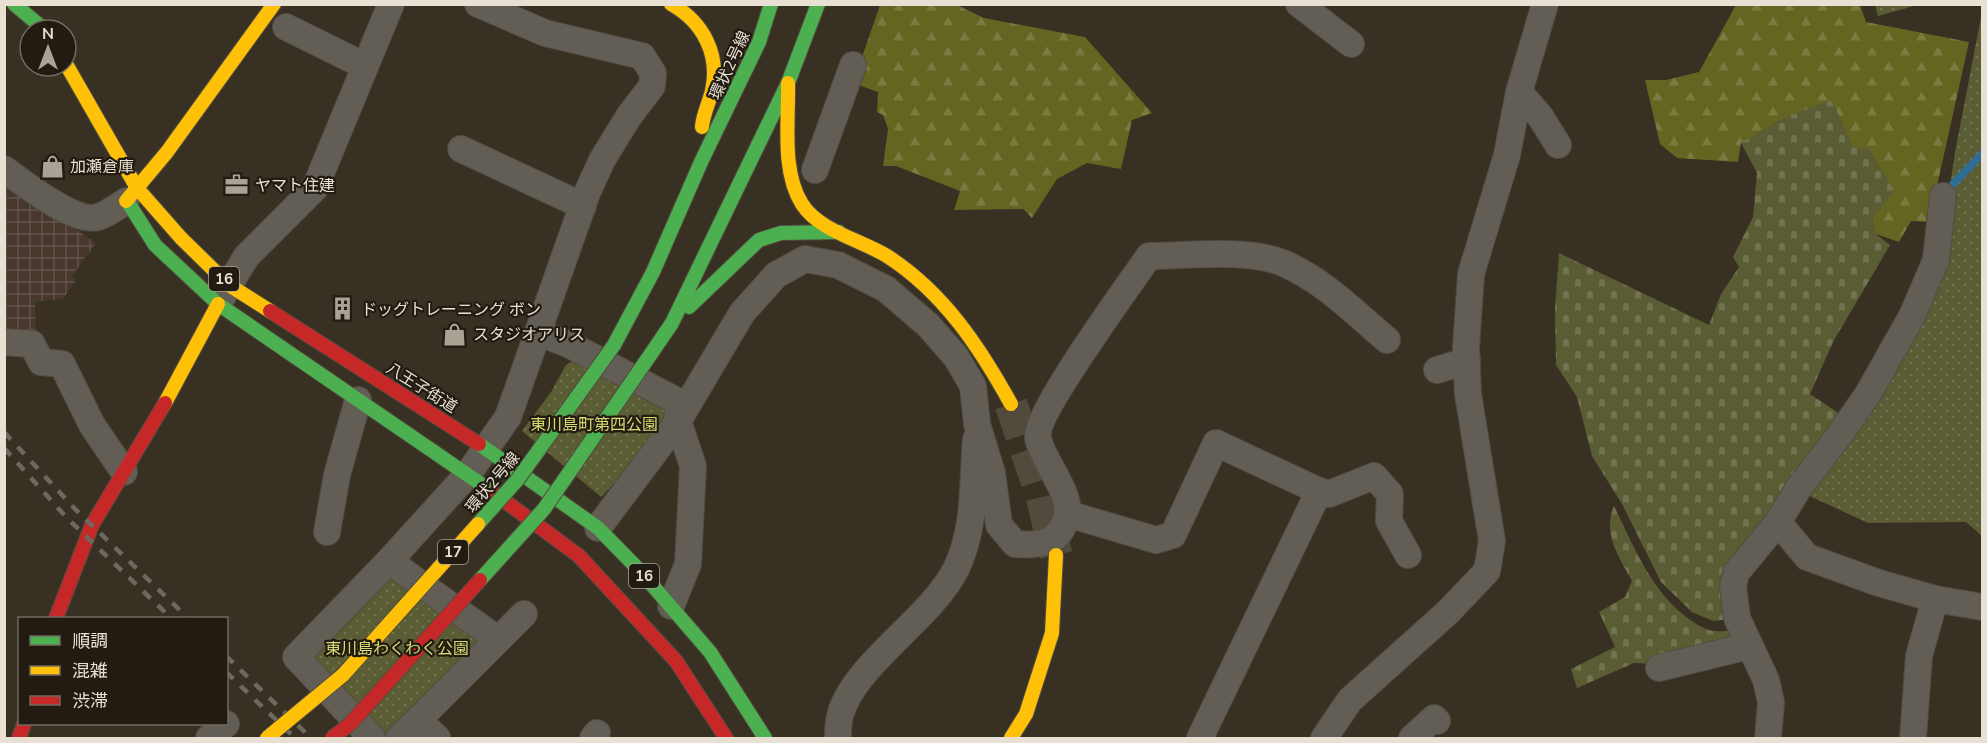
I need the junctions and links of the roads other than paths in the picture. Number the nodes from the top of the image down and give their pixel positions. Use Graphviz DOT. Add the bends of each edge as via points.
graph roads {
  1 [pos="13,4"];
  2 [pos="274,4"];
  3 [pos="391,4"];
  4 [pos="478,4"];
  5 [pos="771,4"];
  6 [pos="818,4"];
  7 [pos="1299,4"];
  8 [pos="1545,4"];
  9 [pos="677,7"];
  10 [pos="702,7"];
  11 [pos="20,18"];
  12 [pos="30,18"];
  13 [pos="286,27"];
  14 [pos="1351,44"];
  15 [pos="853,65"];
  16 [pos="365,66"];
  17 [pos="73,78"];
  18 [pos="788,83"];
  19 [pos="1519,92"];
  20 [pos="1558,145"];
  21 [pos="461,149"];
  22 [pos="701,162"];
  23 [pos="4,169"];
  24 [pos="815,170"];
  25 [pos="128,193"];
  26 [pos="1943,196"];
  27 [pos="583,206"];
  28 [pos="839,232"];
  29 [pos="786,251"];
  30 [pos="776,275"];
  31 [pos="224,294"];
  32 [pos="672,323"];
  33 [pos="539,333"];
  34 [pos="1387,340"];
  35 [pos="4,342"];
  36 [pos="1467,362"];
  37 [pos="1437,370"];
  38 [pos="358,400"];
  39 [pos="1011,404"];
  40 [pos="678,421"];
  41 [pos="977,424"];
  42 [pos="488,448"];
  43 [pos="124,472"];
  44 [pos="468,474"];
  45 [pos="1319,491"];
  46 [pos="1068,514"];
  47 [pos="1778,522"];
  48 [pos="598,528"];
  49 [pos="327,532"];
  50 [pos="1056,555"];
  51 [pos="1408,555"];
  52 [pos="389,561"];
  53 [pos="1935,599"];
  54 [pos="671,606"];
  55 [pos="1983,607"];
  56 [pos="524,614"];
  57 [pos="56,617"];
  58 [pos="1741,632"];
  59 [pos="498,639"];
  60 [pos="1659,668"];
  61 [pos="418,720"];
  62 [pos="1437,721"];
  63 [pos="267,738"];
  64 [pos="332,738"];
  65 [pos="372,738"];
  66 [pos="399,738"];
  67 [pos="437,738"];
  68 [pos="726,738"];
  69 [pos="765,738"];
  70 [pos="838,738"];
  71 [pos="1011,738"];
  72 [pos="1200,738"];
  73 [pos="1324,738"];
  74 [pos="1413,738"];
  75 [pos="1768,738"];
  76 [pos="1912,738"];
  1 -- 11 [label="main road"];
  1 -- 12 [label="main road"];
  2 -- 25 [label="main road" via="167,152"];
  3 -- 16 [label="street"];
  4 -- 27 [label="street" via="545,33 642,56 652,73 652,86 602,160"];
  5 -- 22 [label="main road, 環状2号線 / 17" via="759,42"];
  6 -- 18 [label="main road, 17"];
  7 -- 14 [label="street"];
  8 -- 19 [label="street"];
  9 -- 10 [label="main road"];
  9 -- 22 [label="main road" via="702,30 713,49 715,72 703,114"];
  13 -- 16 [label="street"];
  15 -- 24 [label="street"];
  16 -- 31 [label="street" via="315,188 246,257"];
  17 -- 25 [label="main road, 八王子街道 / 16"];
  18 -- 28 [label="main road" via="792,175 803,206"];
  18 -- 32 [label="main road, 17"];
  19 -- 20 [label="street"];
  19 -- 36 [label="street" via="1507,155 1471,274"];
  21 -- 27 [label="street"];
  22 -- 63 [label="main road, 環状2号線 / 17, bridge" via="653,272 614,345 518,479 343,675"];
  23 -- 25 [label="street" via="63,209 83,215 97,217"];
  25 -- 31 [label="main road, 八王子街道 / 16" via="181,238"];
  25 -- 31 [label="main road, 八王子街道 / 16" via="155,245"];
  26 -- 47 [label="street" via="1936,260 1912,316 1868,394"];
  27 -- 33 [label="street"];
  28 -- 32 [label="main road" via="781,233 759,240"];
  28 -- 39 [label="main road" via="887,256 942,300 981,350"];
  29 -- 30 [label="street"];
  30 -- 40 [label="street" via="742,313"];
  30 -- 41 [label="street" via="805,259 838,265 886,290 928,325 956,357 973,386"];
  31 -- 38 [label="main road, 八王子街道 / 16"];
  31 -- 42 [label="main road, 八王子街道 / 16"];
  31 -- 43 [label="main road"];
  32 -- 64 [label="main road, 17, bridge" via="544,509 350,724"];
  33 -- 40 [label="street" via="677,401"];
  33 -- 42 [label="street" via="508,417"];
  34 -- 46 [label="street" via="1323,285 1281,262 1243,255 1149,256 1041,421 1038,437"];
  35 -- 43 [label="street" via="32,344 41,362 62,364 93,425"];
  36 -- 37 [label="street"];
  36 -- 73 [label="street" via="1468,393 1492,541 1488,571 1350,700"];
  38 -- 44 [label="main road, 八王子街道 / 16"];
  38 -- 49 [label="street" via="337,476"];
  40 -- 48 [label="street"];
  40 -- 54 [label="street" via="693,466 688,564"];
  41 -- 46 [label="street" via="992,473 999,525 1014,543 1039,546 1057,536"];
  41 -- 70 [label="street" via="969,534 956,570 937,598 851,689 840,715"];
  42 -- 44 [label="street"];
  42 -- 48 [label="main road, 八王子街道 / 16"];
  43 -- 57 [label="main road" via="87,537"];
  44 -- 52 [label="street"];
  44 -- 68 [label="main road, 八王子街道 / 16" via="579,556 676,661"];
  45 -- 46 [label="street" via="1216,443 1173,535 1156,540"];
  45 -- 51 [label="street" via="1329,494 1374,476 1390,494 1389,521"];
  45 -- 72 [label="street"];
  47 -- 53 [label="street" via="1807,557 1879,584"];
  47 -- 58 [label="street" via="1736,573 1734,602"];
  48 -- 54 [label="main road, 八王子街道 / 16"];
  50 -- 71 [label="main road" via="1052,633 1026,714"];
  52 -- 59 [label="street"];
  52 -- 65 [label="street" via="296,657"];
  53 -- 55 [label="street"];
  53 -- 76 [label="street" via="1919,656"];
  54 -- 69 [label="main road, 八王子街道 / 16" via="710,652"];
  56 -- 59 [label="street"];
  58 -- 60 [label="street"];
  58 -- 75 [label="street" via="1766,680 1771,702"];
  59 -- 61 [label="street"];
  61 -- 66 [label="street"];
  61 -- 67 [label="street"];
  62 -- 74 [label="street" via="1434,718"];
}
